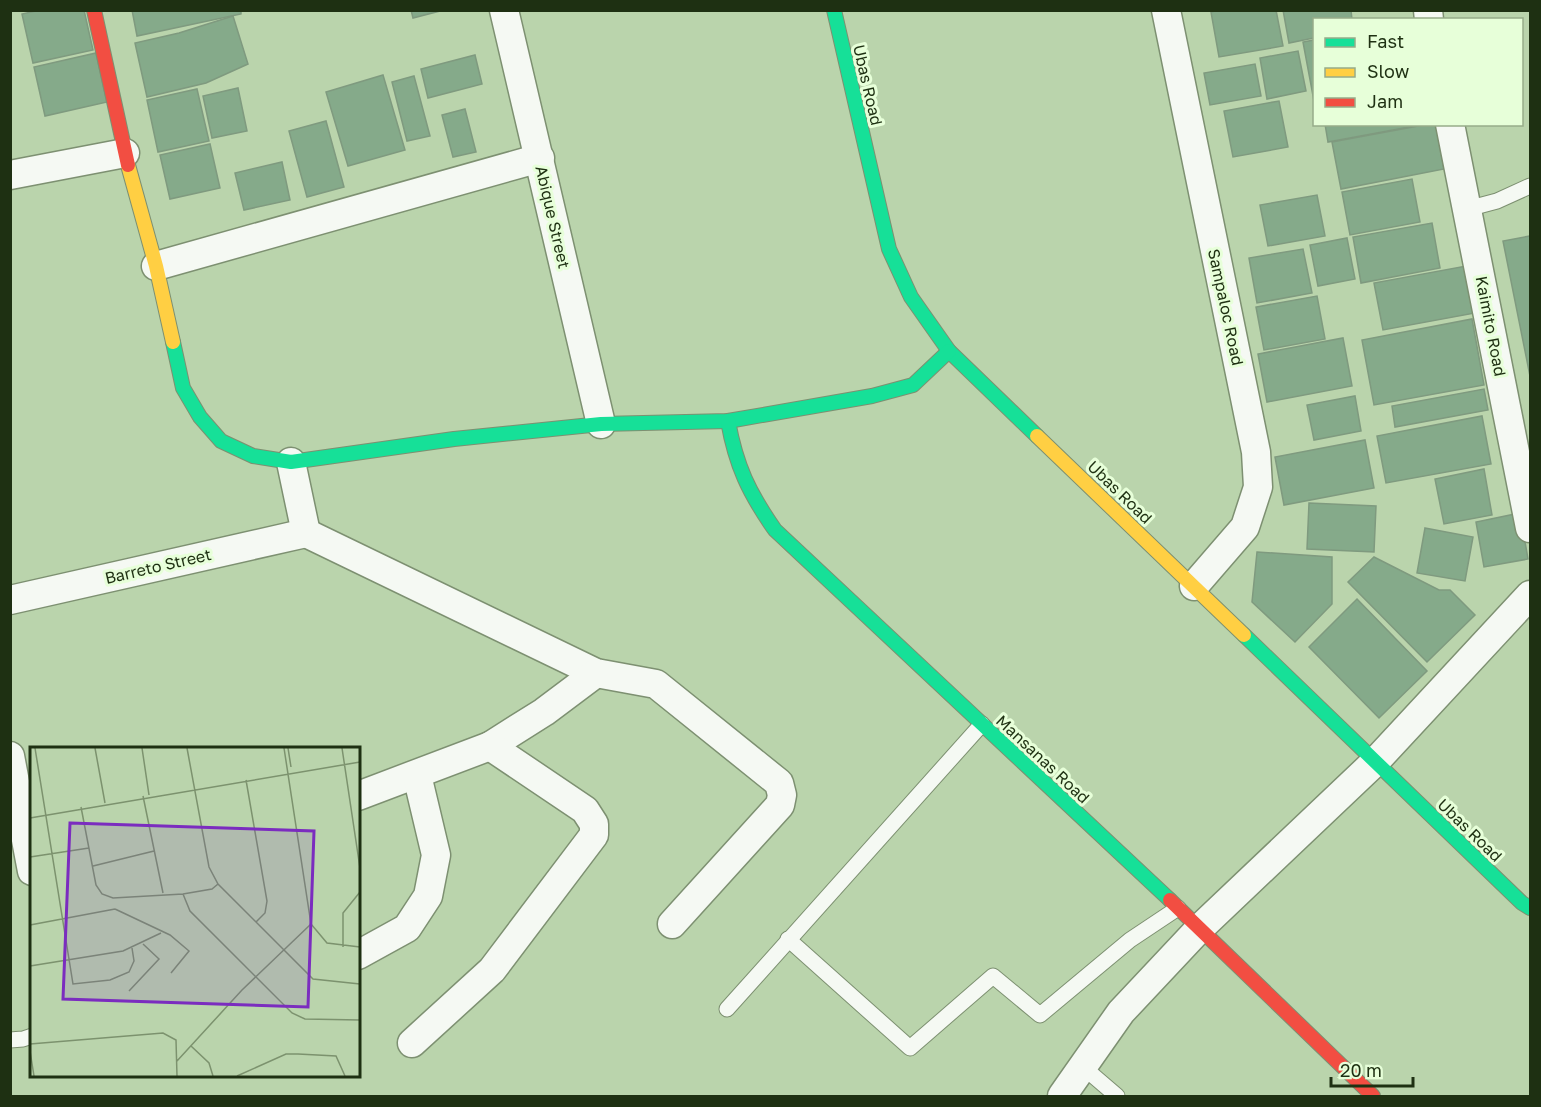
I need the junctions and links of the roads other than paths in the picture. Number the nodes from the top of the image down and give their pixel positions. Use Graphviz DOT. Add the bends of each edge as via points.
graph roads {
  1 [pos="94,10"];
  2 [pos="504,10"];
  3 [pos="834,10"];
  4 [pos="1166,10"];
  5 [pos="1450,126"];
  6 [pos="125,153"];
  7 [pos="540,158"];
  8 [pos="10,175"];
  9 [pos="1530,186"];
  10 [pos="1467,209"];
  11 [pos="156,266"];
  12 [pos="949,351"];
  13 [pos="728,421"];
  14 [pos="601,424"];
  15 [pos="291,462"];
  16 [pos="1530,528"];
  17 [pos="306,533"];
  18 [pos="1194,586"];
  19 [pos="1530,595"];
  20 [pos="10,600"];
  21 [pos="596,673"];
  22 [pos="982,724"];
  23 [pos="490,746"];
  24 [pos="10,756"];
  25 [pos="1375,762"];
  26 [pos="417,775"];
  27 [pos="360,795"];
  28 [pos="26,864"];
  29 [pos="1178,908"];
  30 [pos="1530,908"];
  31 [pos="672,924"];
  32 [pos="1199,929"];
  33 [pos="788,939"];
  34 [pos="360,954"];
  35 [pos="727,1009"];
  36 [pos="30,1037"];
  37 [pos="10,1040"];
  38 [pos="412,1043"];
  39 [pos="1082,1066"];
  40 [pos="1062,1096"];
  41 [pos="1117,1096"];
  42 [pos="1373,1096"];
  1 -- 6 [label="street"];
  2 -- 7 [label="street, Abique Street"];
  3 -- 12 [label="street, Ubas Road" via="889,249 911,297"];
  4 -- 18 [label="street, Sampaloc Road" via="1256,452 1258,487 1245,527"];
  5 -- 10 [label="street, Kaimito Road"];
  6 -- 8 [label="street"];
  6 -- 11 [label="street"];
  7 -- 11 [label="street"];
  7 -- 14 [label="street, Abique Street"];
  9 -- 10 [label="lane"];
  10 -- 16 [label="street, Kaimito Road"];
  11 -- 15 [label="street" via="183,388 200,417 221,441 253,456"];
  12 -- 13 [label="street" via="913,385"];
  12 -- 18 [label="street, Ubas Road"];
  13 -- 14 [label="street"];
  13 -- 22 [label="street, Mansanas Road" via="733,451 753,498 775,530"];
  14 -- 15 [label="street"];
  15 -- 17 [label="street"];
  17 -- 20 [label="street, Barreto Street"];
  17 -- 21 [label="street"];
  18 -- 25 [label="street, Ubas Road"];
  19 -- 25 [label="street"];
  21 -- 23 [label="street"];
  21 -- 31 [label="street" via="656,684 779,783 780,805"];
  22 -- 29 [label="street, Mansanas Road"];
  22 -- 33 [label="lane"];
  23 -- 26 [label="street"];
  23 -- 38 [label="street" via="585,810 594,824 594,835 492,970"];
  24 -- 28 [label="street"];
  25 -- 30 [label="street, Ubas Road"];
  25 -- 32 [label="street"];
  26 -- 27 [label="street"];
  26 -- 34 [label="street" via="436,855 429,896 407,928"];
  29 -- 32 [label="street, Mansanas Road"];
  29 -- 33 [label="lane" via="1130,940 1040,1015 993,976 910,1048"];
  32 -- 39 [label="street" via="1121,1012"];
  32 -- 42 [label="street, Mansanas Road"];
  33 -- 35 [label="lane"];
  36 -- 37 [label="lane"];
  39 -- 40 [label="street"];
  39 -- 41 [label="lane"];
}
